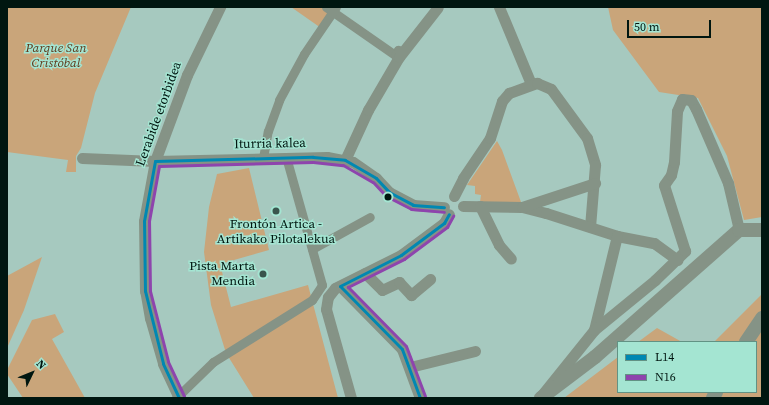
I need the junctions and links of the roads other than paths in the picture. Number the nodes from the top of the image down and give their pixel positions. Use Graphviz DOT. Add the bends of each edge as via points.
graph roads {
  1 [pos="220,7"];
  2 [pos="438,7"];
  3 [pos="499,7"];
  4 [pos="332,9"];
  5 [pos="402,53"];
  6 [pos="531,84"];
  7 [pos="286,157"];
  8 [pos="82,158"];
  9 [pos="264,158"];
  10 [pos="345,160"];
  11 [pos="155,161"];
  12 [pos="595,183"];
  13 [pos="454,196"];
  14 [pos="463,206"];
  15 [pos="480,206"];
  16 [pos="522,207"];
  17 [pos="447,210"];
  18 [pos="370,217"];
  19 [pos="590,227"];
  20 [pos="739,230"];
  21 [pos="762,230"];
  22 [pos="617,236"];
  23 [pos="312,249"];
  24 [pos="511,258"];
  25 [pos="678,260"];
  26 [pos="365,273"];
  27 [pos="430,279"];
  28 [pos="340,286"];
  29 [pos="762,318"];
  30 [pos="594,330"];
  31 [pos="747,341"];
  32 [pos="475,351"];
  33 [pos="410,367"];
  34 [pos="177,397"];
  35 [pos="350,398"];
  36 [pos="420,398"];
  37 [pos="540,398"];
  1 -- 11 [label="street, Lerabide etorbidea" via="187,75"];
  2 -- 5 [label="street"];
  3 -- 6 [label="street"];
  4 -- 5 [label="street" via="396,55 398,50"];
  4 -- 9 [label="street" via="279,100 268,131"];
  5 -- 10 [label="street" via="368,110"];
  6 -- 12 [label="street" via="538,83 551,89 587,138 595,165"];
  6 -- 13 [label="street" via="509,93 502,101 490,138"];
  7 -- 9 [label="street, Iturria kalea"];
  7 -- 10 [label="street, Iturria kalea"];
  7 -- 23 [label="street"];
  8 -- 11 [label="street, Iturria kalea"];
  9 -- 11 [label="street, Iturria kalea"];
  10 -- 17 [label="street, Iturria kalea" via="376,178 389,192 403,200"];
  11 -- 34 [label="street, Lerabide etorbidea" via="144,221 145,291 163,362"];
  12 -- 16 [label="street"];
  12 -- 19 [label="street"];
  13 -- 14 [label="street" via="461,199"];
  13 -- 17 [label="street" via="447,199"];
  14 -- 15 [label="street"];
  14 -- 17 [label="street" via="458,214"];
  15 -- 16 [label="street"];
  15 -- 24 [label="street" via="499,245"];
  16 -- 19 [label="street"];
  17 -- 26 [label="street" via="444,223 401,255"];
  18 -- 23 [label="street"];
  19 -- 22 [label="street"];
  20 -- 21 [label="street"];
  20 -- 25 [label="street" via="728,183 691,100 682,99 677,111 674,162 671,175 664,185 683,240 684,251"];
  20 -- 37 [label="street" via="595,357"];
  22 -- 25 [label="street" via="654,244"];
  22 -- 30 [label="street"];
  23 -- 34 [label="street" via="322,285 312,300 213,362"];
  25 -- 30 [label="street"];
  26 -- 27 [label="street" via="382,290 399,282 411,295"];
  26 -- 28 [label="street"];
  28 -- 33 [label="street" via="402,349"];
  28 -- 35 [label="street" via="328,296 326,309"];
  29 -- 31 [label="street"];
  30 -- 37 [label="street"];
  32 -- 33 [label="street"];
  33 -- 36 [label="street"];
}
